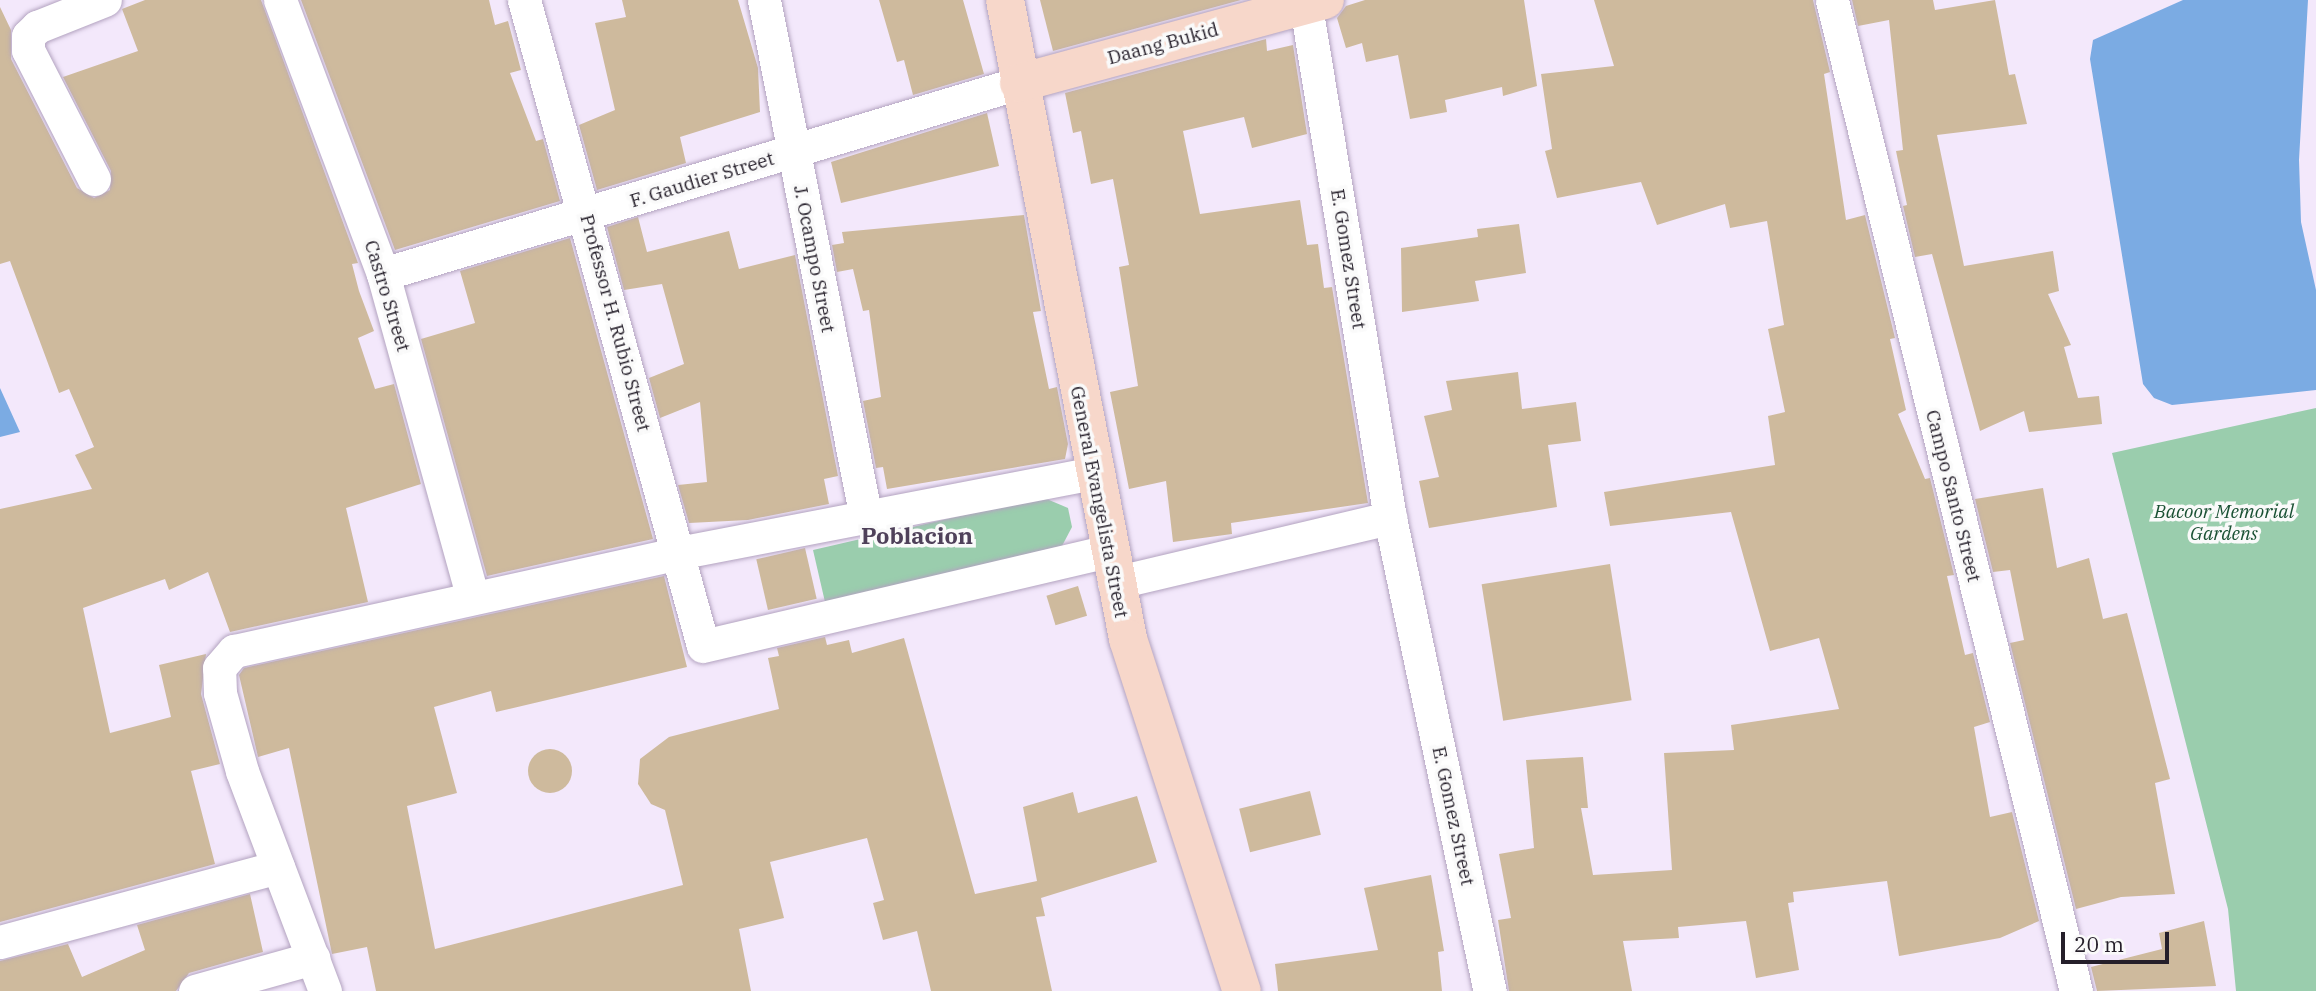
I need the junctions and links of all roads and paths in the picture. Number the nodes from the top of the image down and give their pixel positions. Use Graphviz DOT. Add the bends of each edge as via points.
graph roads {
  1 [pos="104,0"];
  2 [pos="279,0"];
  3 [pos="524,0"];
  4 [pos="764,0"];
  5 [pos="1005,0"];
  6 [pos="1832,0"];
  7 [pos="1312,2"];
  8 [pos="1019,83"];
  9 [pos="792,153"];
  10 [pos="94,179"];
  11 [pos="585,215"];
  12 [pos="383,274"];
  13 [pos="1092,473"];
  14 [pos="866,518"];
  15 [pos="1390,518"];
  16 [pos="678,553"];
  17 [pos="1111,567"];
  18 [pos="473,598"];
  19 [pos="278,867"];
  20 [pos="0,942"];
  21 [pos="313,958"];
  22 [pos="195,991"];
  23 [pos="325,991"];
  24 [pos="1242,991"];
  25 [pos="1490,991"];
  26 [pos="2076,991"];
  1 -- 10 [label="street" via="37,27 28,36 28,50"];
  2 -- 12 [label="street, Castro Street"];
  3 -- 11 [label="street, Professor H. Rubio Street"];
  4 -- 9 [label="street, J. Ocampo Street"];
  5 -- 8 [label="main road, General Evangelista Street"];
  6 -- 26 [label="street, Campo Santo Street"];
  7 -- 8 [label="main road, Daang Bukid"];
  7 -- 15 [label="street, E. Gomez Street"];
  8 -- 9 [label="street, F. Gaudier Street"];
  8 -- 13 [label="main road, General Evangelista Street"];
  9 -- 11 [label="street, F. Gaudier Street"];
  9 -- 14 [label="street, J. Ocampo Street"];
  11 -- 12 [label="street, F. Gaudier Street"];
  11 -- 16 [label="street, Professor H. Rubio Street"];
  12 -- 18 [label="street, Castro Street"];
  13 -- 14 [label="street"];
  13 -- 17 [label="main road, General Evangelista Street"];
  14 -- 16 [label="street"];
  15 -- 17 [label="street"];
  15 -- 25 [label="street, E. Gomez Street"];
  16 -- 17 [label="street, Professor H. Rubio Street" via="703,646"];
  16 -- 18 [label="street"];
  17 -- 24 [label="main road, General Evangelista Street" via="1158,744"];
  18 -- 19 [label="street" via="234,652 219,668 220,693 242,771"];
  19 -- 20 [label="street"];
  19 -- 21 [label="street"];
  21 -- 22 [label="street"];
  21 -- 23 [label="street"];
}
